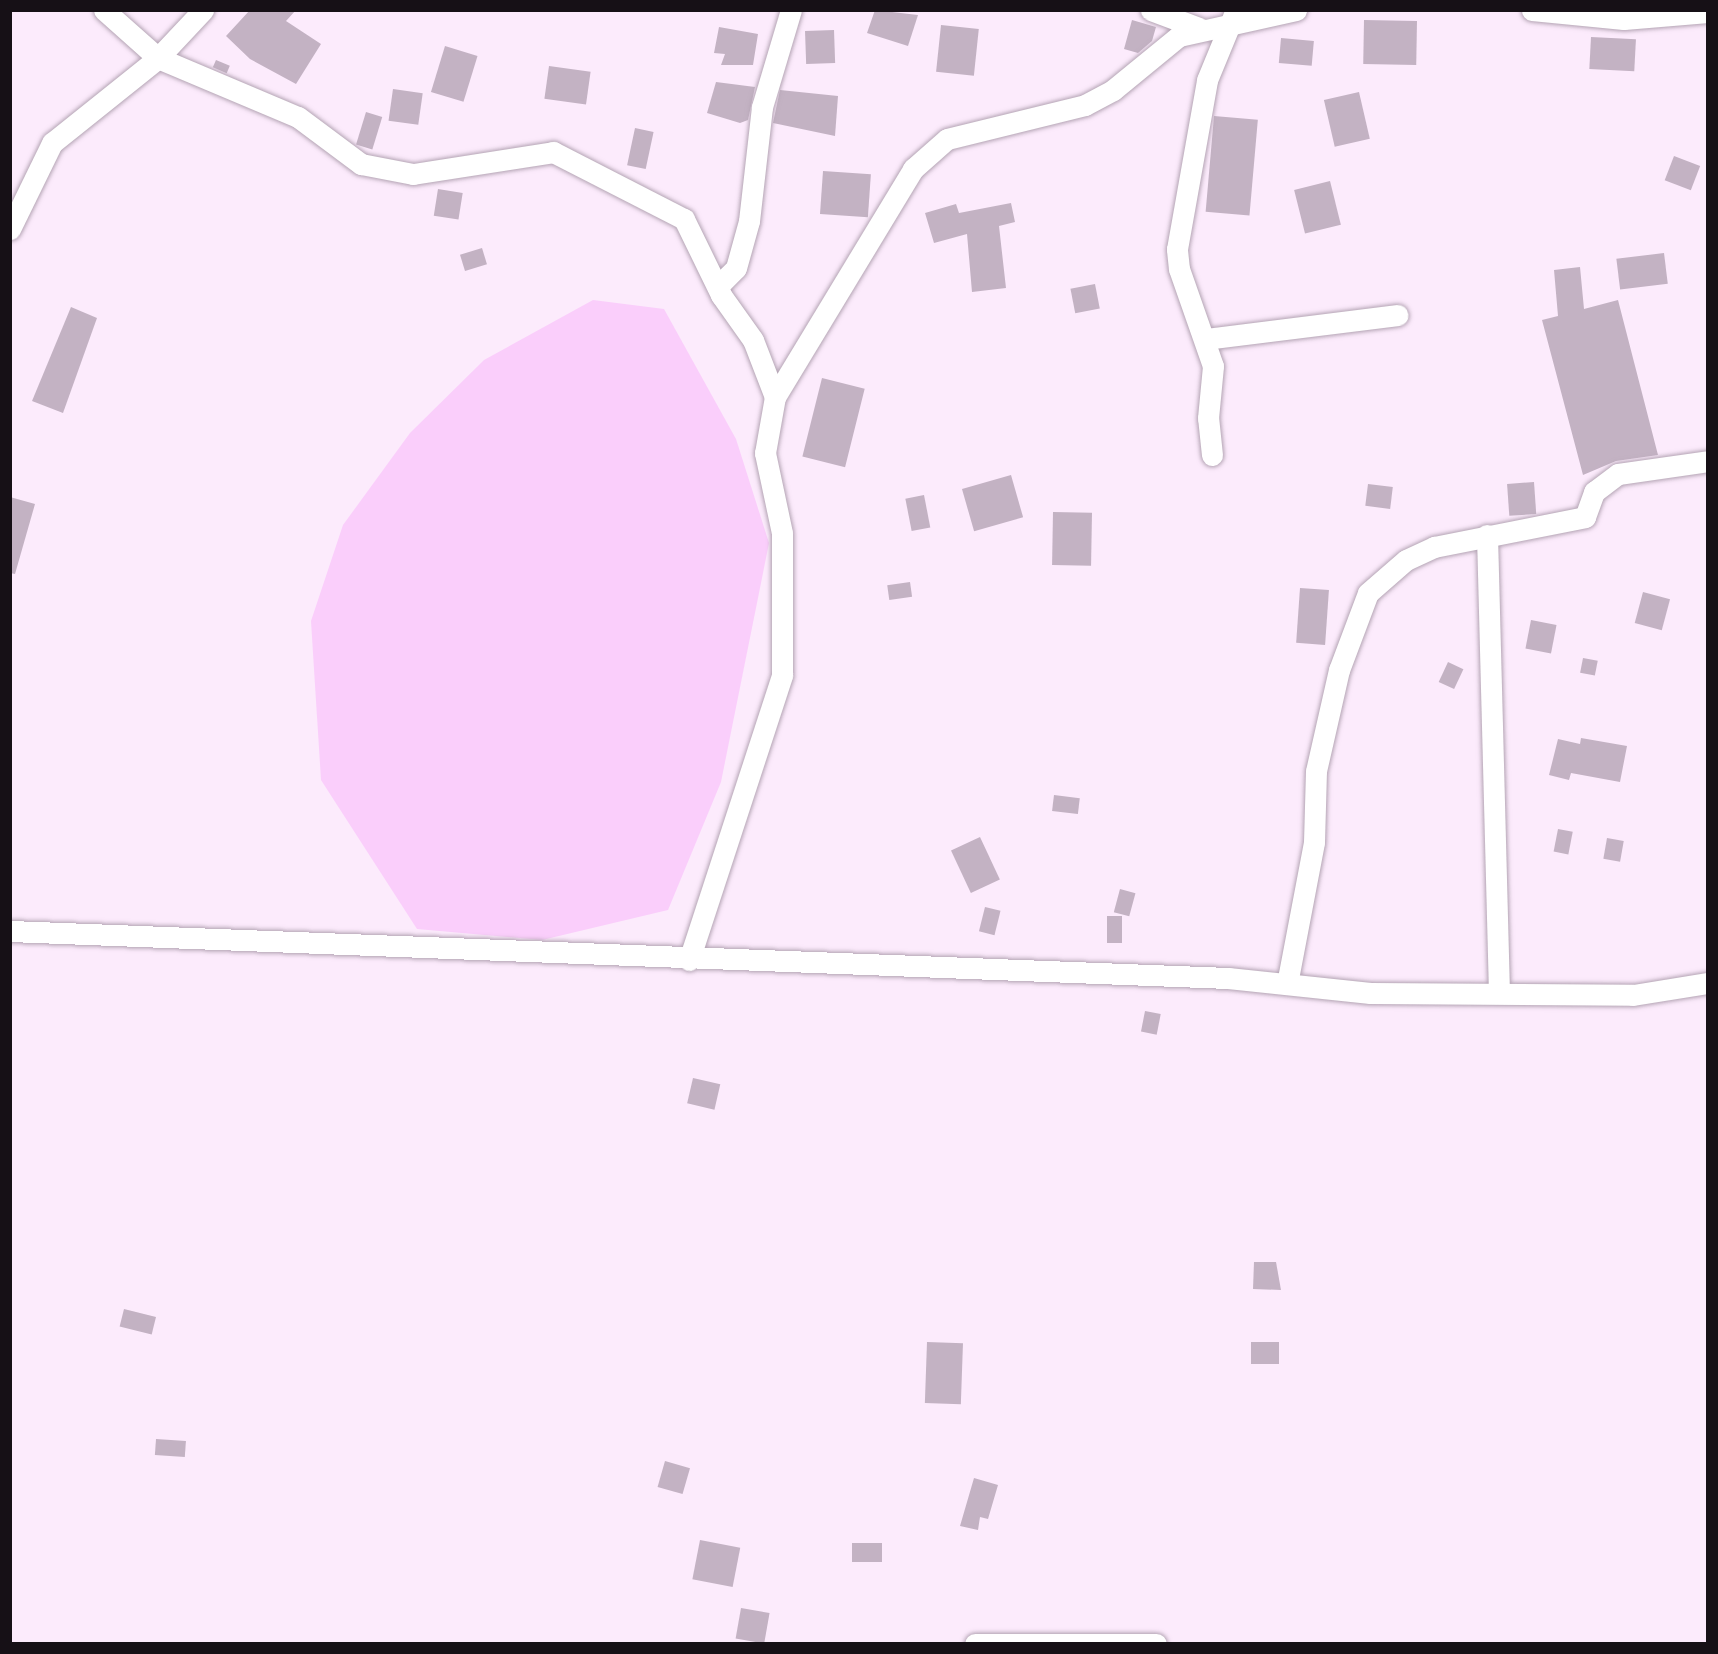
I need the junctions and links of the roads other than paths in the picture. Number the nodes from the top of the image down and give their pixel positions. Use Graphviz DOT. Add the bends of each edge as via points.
graph roads {
  1 [pos="104,10"];
  2 [pos="203,10"];
  3 [pos="791,10"];
  4 [pos="1150,10"];
  5 [pos="1296,10"];
  6 [pos="1533,10"];
  7 [pos="1707,12"];
  8 [pos="1235,16"];
  9 [pos="1199,28"];
  10 [pos="158,58"];
  11 [pos="10,230"];
  12 [pos="718,286"];
  13 [pos="1398,315"];
  14 [pos="1205,339"];
  15 [pos="775,397"];
  16 [pos="1212,455"];
  17 [pos="1707,461"];
  18 [pos="1487,535"];
  19 [pos="10,931"];
  20 [pos="689,960"];
  21 [pos="1707,983"];
  22 [pos="1287,984"];
  23 [pos="1499,993"];
  24 [pos="975,1644"];
  25 [pos="1156,1644"];
  1 -- 10 [label="street"];
  2 -- 10 [label="street"];
  3 -- 12 [label="street" via="762,107 749,221 736,268"];
  4 -- 9 [label="street"];
  5 -- 8 [label="street"];
  6 -- 7 [label="street" via="1624,19"];
  8 -- 9 [label="street"];
  8 -- 14 [label="street" via="1207,80 1180,220 1179,269"];
  9 -- 15 [label="street" via="1179,36 1113,90 1085,105 933,147 913,169"];
  10 -- 11 [label="street" via="52,142"];
  10 -- 12 [label="street" via="298,117 375,169 413,174 537,151 566,156 684,219"];
  12 -- 15 [label="street" via="753,340"];
  13 -- 14 [label="street"];
  14 -- 16 [label="street" via="1215,380 1208,418"];
  15 -- 20 [label="street" via="765,453 782,533 782,675"];
  17 -- 18 [label="street" via="1618,474 1594,492 1585,518"];
  18 -- 22 [label="street" via="1406,560 1368,593 1339,670 1316,771 1314,842"];
  18 -- 23 [label="street"];
  19 -- 20 [label="street"];
  20 -- 22 [label="street"];
  21 -- 23 [label="street" via="1633,995"];
  22 -- 23 [label="street" via="1370,993"];
  24 -- 25 [label="street"];
}
